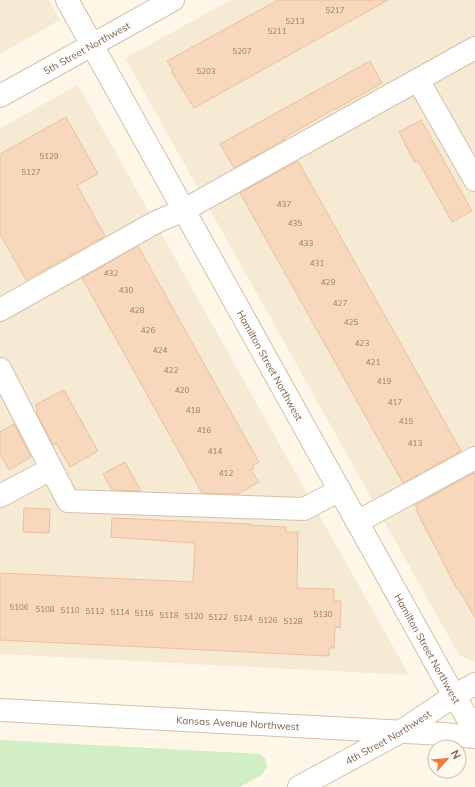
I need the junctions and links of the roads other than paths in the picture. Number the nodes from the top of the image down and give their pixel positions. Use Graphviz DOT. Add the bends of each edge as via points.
graph roads {
  1 [pos="67,0"];
  2 [pos="173,0"];
  3 [pos="92,45"];
  4 [pos="475,48"];
  5 [pos="418,80"];
  6 [pos="0,96"];
  7 [pos="475,180"];
  8 [pos="184,210"];
  9 [pos="0,310"];
  10 [pos="0,369"];
  11 [pos="475,458"];
  12 [pos="51,469"];
  13 [pos="340,490"];
  14 [pos="0,496"];
  15 [pos="357,522"];
  16 [pos="475,684"];
  17 [pos="454,696"];
  18 [pos="0,710"];
  19 [pos="475,730"];
  20 [pos="400,732"];
  21 [pos="475,737"];
  22 [pos="299,787"];
  1 -- 3 [label="street, Hamilton Street Northwest"];
  2 -- 3 [label="street, 5th Street Northwest"];
  3 -- 6 [label="street, 5th Street Northwest"];
  3 -- 8 [label="street, Hamilton Street Northwest"];
  4 -- 5 [label="street"];
  5 -- 7 [label="street"];
  5 -- 8 [label="street"];
  8 -- 9 [label="street" via="156,222"];
  8 -- 13 [label="street, Hamilton Street Northwest"];
  10 -- 12 [label="street"];
  11 -- 15 [label="street"];
  12 -- 13 [label="street" via="68,501 304,509"];
  12 -- 14 [label="street"];
  13 -- 15 [label="street, Hamilton Street Northwest"];
  15 -- 17 [label="street, Hamilton Street Northwest"];
  16 -- 17 [label="street, 4th Street Northwest"];
  17 -- 19 [label="street, Hamilton Street Northwest"];
  17 -- 20 [label="street, 4th Street Northwest"];
  18 -- 20 [label="street, Kansas Avenue Northwest"];
  20 -- 21 [label="street, Kansas Avenue Northwest"];
  20 -- 22 [label="street, 4th Street Northwest"];
}
